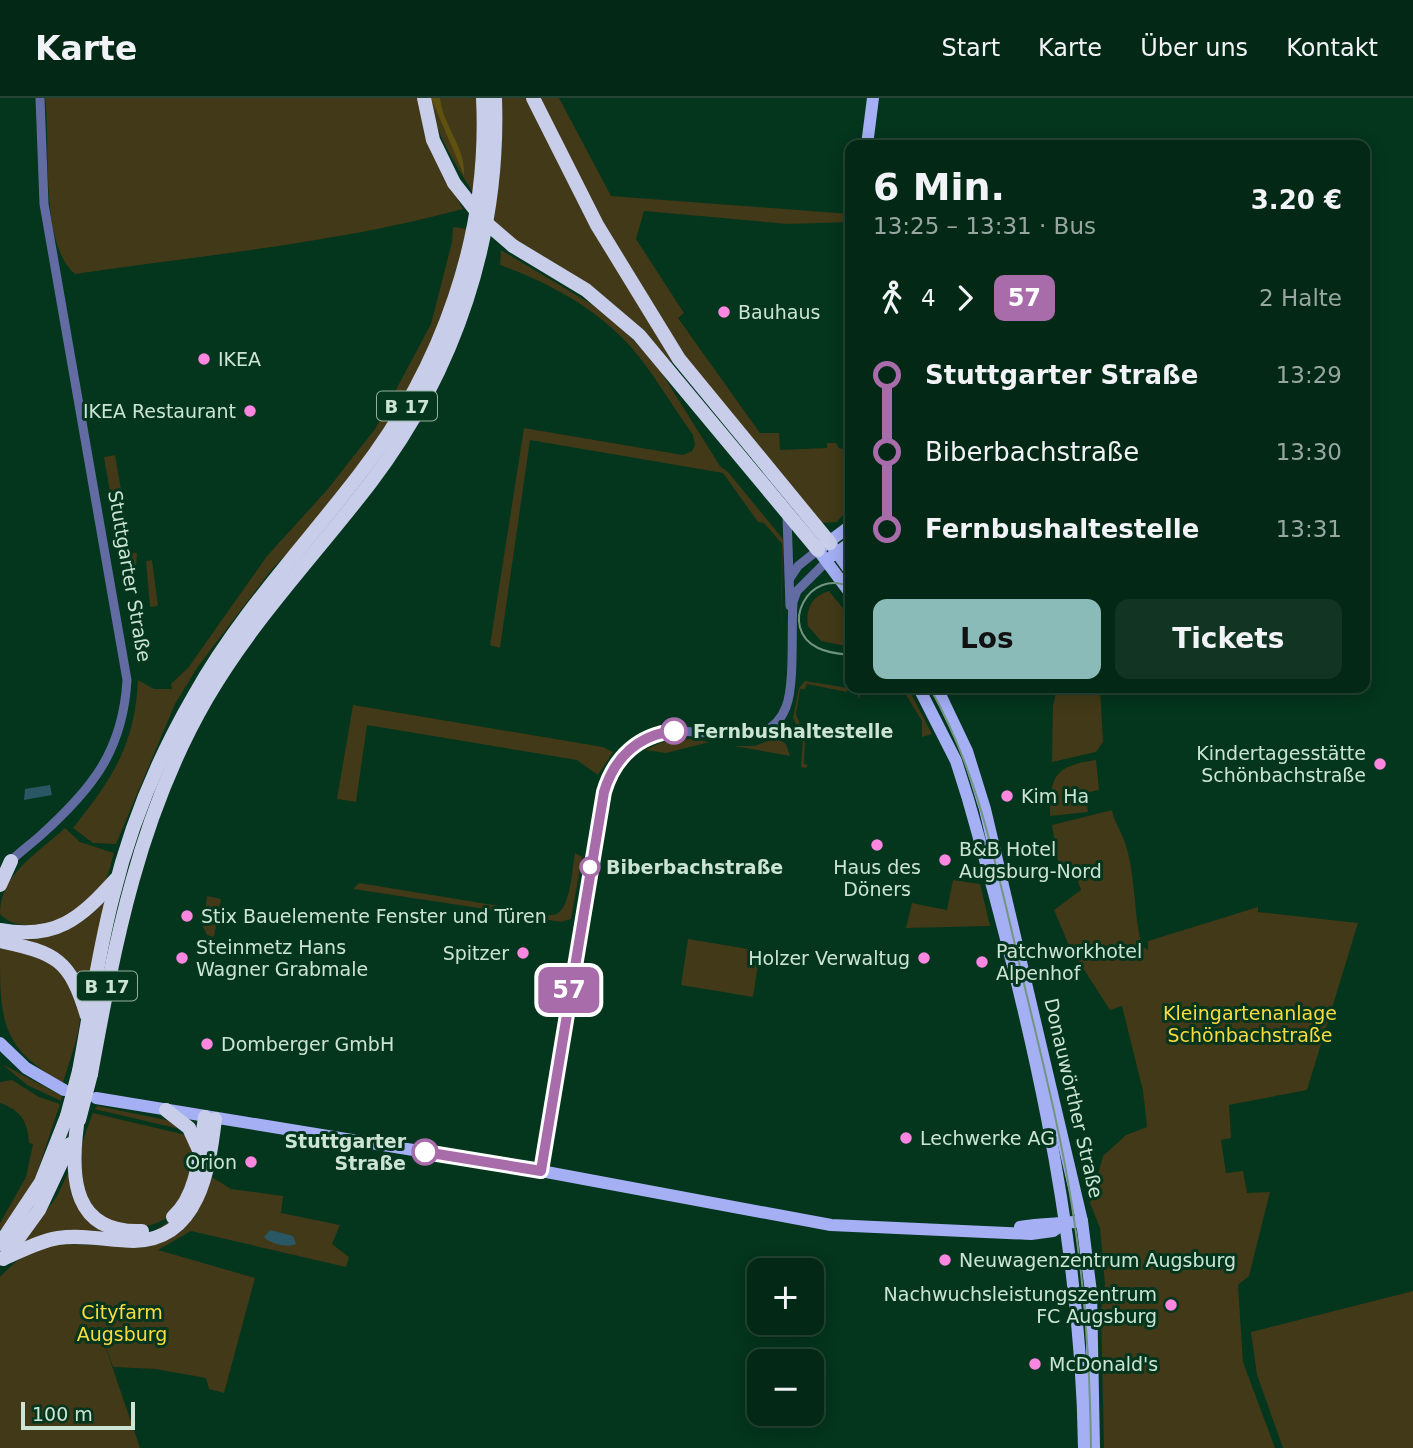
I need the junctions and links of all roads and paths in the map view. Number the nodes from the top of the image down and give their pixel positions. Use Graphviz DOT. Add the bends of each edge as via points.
graph roads {
  1 [pos="40,98"];
  2 [pos="424,98"];
  3 [pos="483,98"];
  4 [pos="495,98"];
  5 [pos="533,98"];
  6 [pos="873,98"];
  7 [pos="868,140"];
  8 [pos="787,514"];
  9 [pos="845,532"];
  10 [pos="845,545"];
  11 [pos="828,552"];
  12 [pos="845,567"];
  13 [pos="790,578"];
  14 [pos="845,584"];
  15 [pos="792,615"];
  16 [pos="922,693"];
  17 [pos="939,693"];
  18 [pos="11,861"];
  19 [pos="0,874"];
  20 [pos="118,877"];
  21 [pos="0,885"];
  22 [pos="0,921"];
  23 [pos="4,938"];
  24 [pos="89,1021"];
  25 [pos="0,1043"];
  26 [pos="85,1072"];
  27 [pos="64,1090"];
  28 [pos="96,1098"];
  29 [pos="166,1110"];
  30 [pos="210,1118"];
  31 [pos="74,1120"];
  32 [pos="200,1152"];
  33 [pos="541,1171"];
  34 [pos="1082,1221"];
  35 [pos="1063,1224"];
  36 [pos="0,1244"];
  37 [pos="1,1261"];
  38 [pos="1084,1448"];
  39 [pos="1094,1448"];
  1 -- 18 [label="street, Stuttgarter Straße" via="43,193 123,648 127,693 105,765 60,818"];
  2 -- 8 [label="highway, bridge" via="433,140 454,183 478,214 513,246 586,290 639,335"];
  3 -- 20 [label="highway, B 17" via="482,170 472,233 448,319 432,356 381,446 248,613 195,693 147,792"];
  4 -- 26 [label="highway, B 17" via="494,170 485,235 449,350 391,454 243,642 181,747 148,825 125,898"];
  5 -- 11 [label="highway" via="597,225 679,359"];
  6 -- 7 [label="main road"];
  8 -- 11 [label="highway"];
  8 -- 13 [label="street"];
  9 -- 11 [label="main road"];
  10 -- 11 [label="main road"];
  11 -- 12 [label="main road"];
  11 -- 13 [label="street" via="798,566"];
  11 -- 14 [label="main road"];
  11 -- 15 [label="street" via="797,590"];
  13 -- 15 [label="street"];
  15 -- 33 [label="street" via="788,700 773,725 746,738 692,730 651,736 625,753 608,778"];
  16 -- 35 [label="main road, Donauwörther Straße" via="956,761 977,829 1046,1108"];
  17 -- 34 [label="main road, Donauwörther Straße" via="967,751 985,808"];
  18 -- 19 [label="street, Stuttgarter Straße"];
  18 -- 21 [label="highway"];
  20 -- 23 [label="highway" via="74,919 49,930"];
  20 -- 24 [label="highway, B 17"];
  22 -- 23 [label="highway"];
  23 -- 24 [label="highway" via="59,960 75,979"];
  24 -- 26 [label="highway, B 17"];
  25 -- 27 [label="main road" via="26,1068"];
  26 -- 31 [label="highway, B 17, bridge"];
  28 -- 29 [label="main road"];
  29 -- 30 [label="main road"];
  29 -- 32 [label="highway" via="189,1128"];
  30 -- 32 [label="highway"];
  30 -- 33 [label="main road"];
  30 -- 37 [label="highway" via="198,1200 171,1230 143,1240 56,1238"];
  31 -- 32 [label="highway" via="76,1191 91,1215 116,1229 146,1231 176,1214 192,1187"];
  31 -- 36 [label="highway, B 17"];
  31 -- 37 [label="highway, B 17" via="51,1188"];
  33 -- 35 [label="main road" via="831,1224 991,1233"];
  34 -- 35 [label="main road"];
  34 -- 39 [label="main road, Donauwörther Straße" via="1091,1292"];
  35 -- 38 [label="main road, Donauwörther Straße" via="1075,1283"];
}
